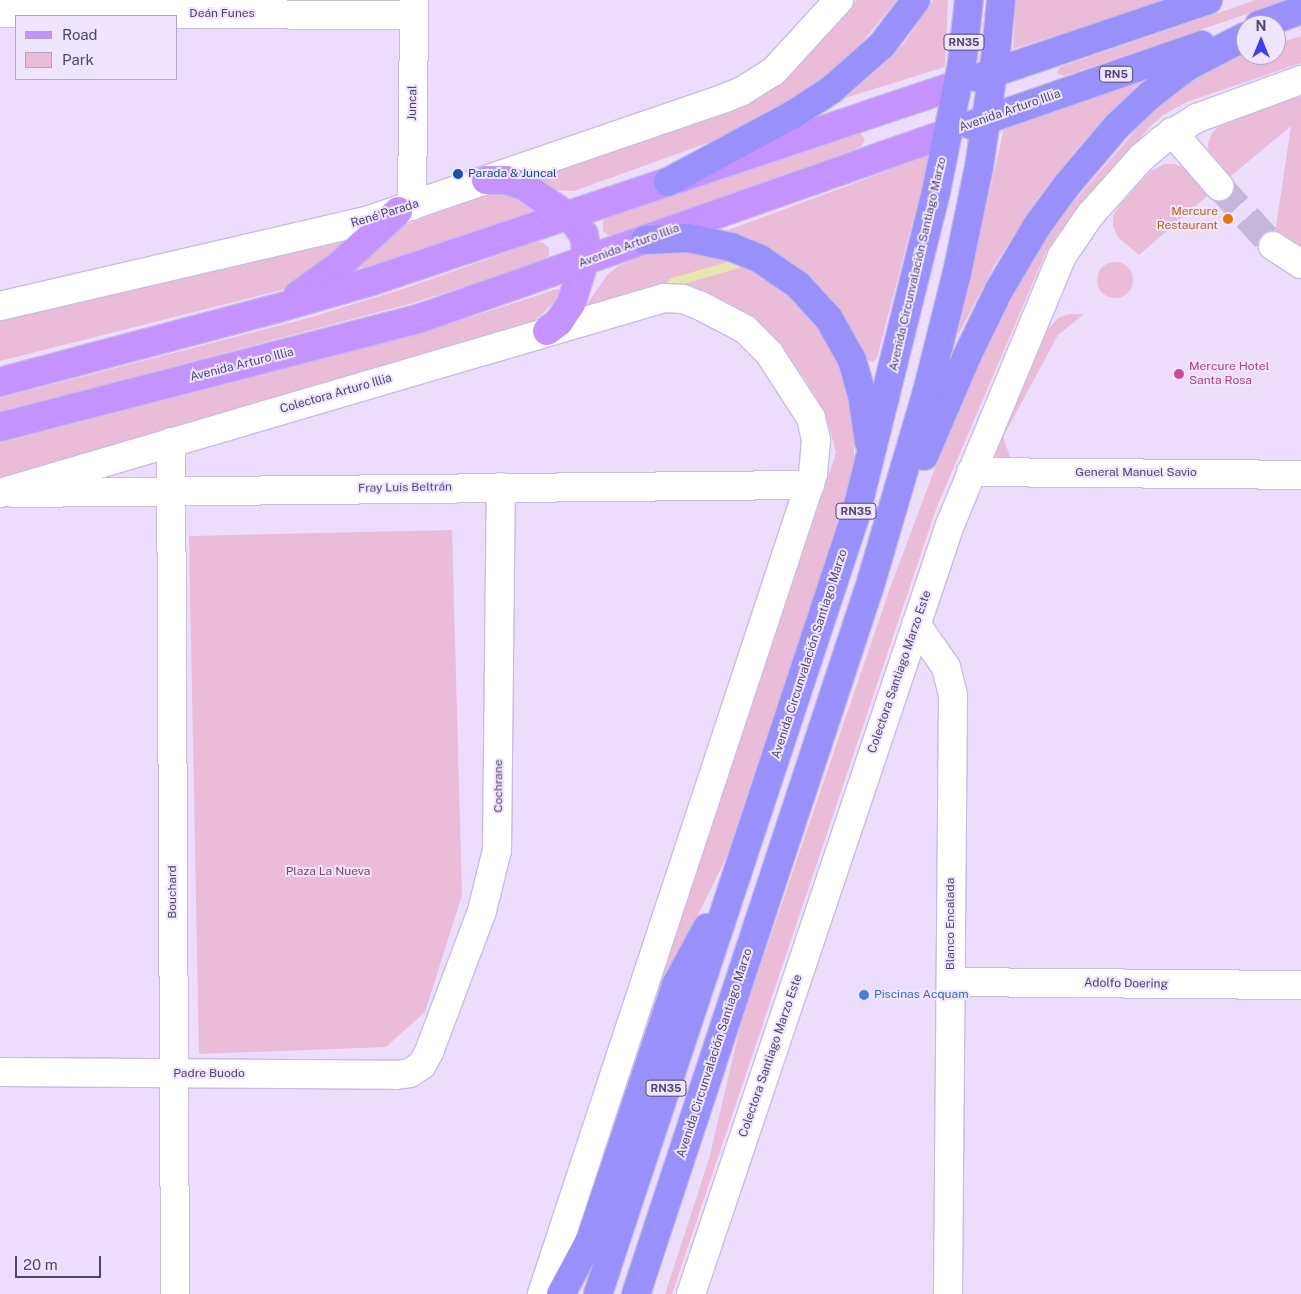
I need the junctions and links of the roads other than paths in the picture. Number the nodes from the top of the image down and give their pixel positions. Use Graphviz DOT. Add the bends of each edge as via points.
graph roads {
  1 [pos="839,0"];
  2 [pos="916,0"];
  3 [pos="969,0"];
  4 [pos="1001,0"];
  5 [pos="1208,0"];
  6 [pos="414,7"];
  7 [pos="1298,11"];
  8 [pos="0,13"];
  9 [pos="1286,15"];
  10 [pos="1286,17"];
  11 [pos="1236,33"];
  12 [pos="1236,41"];
  13 [pos="994,72"];
  14 [pos="1301,80"];
  15 [pos="957,85"];
  16 [pos="987,120"];
  17 [pos="1172,132"];
  18 [pos="948,133"];
  19 [pos="486,180"];
  20 [pos="668,182"];
  21 [pos="1220,186"];
  22 [pos="405,209"];
  23 [pos="568,215"];
  24 [pos="645,240"];
  25 [pos="1273,246"];
  26 [pos="584,262"];
  27 [pos="1301,264"];
  28 [pos="0,306"];
  29 [pos="276,309"];
  30 [pos="547,331"];
  31 [pos="0,382"];
  32 [pos="0,427"];
  33 [pos="171,442"];
  34 [pos="870,462"];
  35 [pos="971,472"];
  36 [pos="1301,475"];
  37 [pos="810,484"];
  38 [pos="501,487"];
  39 [pos="171,491"];
  40 [pos="0,493"];
  41 [pos="871,582"];
  42 [pos="916,624"];
  43 [pos="734,882"];
  44 [pos="951,982"];
  45 [pos="1301,985"];
  46 [pos="724,1025"];
  47 [pos="417,1069"];
  48 [pos="0,1072"];
  49 [pos="174,1074"];
  50 [pos="175,1294"];
  51 [pos="542,1294"];
  52 [pos="561,1294"];
  53 [pos="598,1294"];
  54 [pos="636,1294"];
  55 [pos="655,1294"];
  56 [pos="691,1294"];
  57 [pos="948,1294"];
  1 -- 19 [label="street, René Parada" via="785,61 758,82 725,98"];
  2 -- 20 [label="highway" via="882,45 831,90 794,114"];
  3 -- 15 [label="highway, Avenida Circunvalación Santiago Marzo / RN35"];
  4 -- 13 [label="highway, Avenida Circunvalación Santiago Marzo / RN35"];
  5 -- 13 [label="highway"];
  6 -- 8 [label="street, Deán Funes"];
  6 -- 22 [label="street, Juncal"];
  7 -- 9 [label="highway"];
  7 -- 10 [label="highway"];
  11 -- 16 [label="highway, Avenida Arturo Illia / RN5"];
  12 -- 41 [label="highway" via="1188,66 1150,95 1100,145 1037,226 999,290 966,358"];
  13 -- 15 [label="highway"];
  13 -- 16 [label="highway, Avenida Circunvalación Santiago Marzo / RN35"];
  14 -- 17 [label="street, Colectora Santiago Marzo Este" via="1210,113"];
  15 -- 18 [label="highway, Avenida Circunvalación Santiago Marzo / RN35"];
  15 -- 20 [label="main road"];
  16 -- 18 [label="highway, Avenida Arturo Illia / RN5"];
  16 -- 41 [label="highway, Avenida Circunvalación Santiago Marzo / RN35" via="948,314"];
  17 -- 21 [label="street"];
  17 -- 35 [label="street, Colectora Santiago Marzo Este" via="1142,157 1069,243"];
  18 -- 24 [label="main road, Avenida Arturo Illia"];
  18 -- 34 [label="highway, Avenida Circunvalación Santiago Marzo / RN35" via="924,246"];
  19 -- 22 [label="street, René Parada"];
  19 -- 23 [label="main road" via="518,183"];
  20 -- 23 [label="main road"];
  22 -- 28 [label="street, René Parada" via="354,224"];
  22 -- 29 [label="main road" via="328,275"];
  23 -- 26 [label="main road" via="584,235"];
  23 -- 29 [label="main road" via="404,271"];
  24 -- 26 [label="main road, Avenida Arturo Illia"];
  24 -- 34 [label="highway" via="688,238 732,247 774,267 809,296 837,333 858,377 868,427"];
  25 -- 27 [label="street"];
  26 -- 30 [label="main road" via="568,311"];
  26 -- 32 [label="main road, Avenida Arturo Illia" via="386,328"];
  29 -- 31 [label="main road"];
  30 -- 33 [label="street, Colectora Arturo Illia"];
  30 -- 37 [label="street, Colectora Arturo Illia" via="673,298 699,305 745,329 769,353 811,418 816,452"];
  33 -- 39 [label="street, Bouchard"];
  33 -- 40 [label="street, Colectora Arturo Illia"];
  34 -- 43 [label="highway, Avenida Circunvalación Santiago Marzo / RN35"];
  35 -- 36 [label="street, General Manuel Savio"];
  35 -- 42 [label="street, Colectora Santiago Marzo Este"];
  37 -- 38 [label="street, Fray Luis Beltrán"];
  37 -- 51 [label="street"];
  38 -- 39 [label="street, Fray Luis Beltrán"];
  38 -- 47 [label="street, Cochrane" via="498,850 479,920 429,1052"];
  39 -- 40 [label="street, Fray Luis Beltrán"];
  39 -- 49 [label="street, Bouchard"];
  41 -- 46 [label="highway, Avenida Circunvalación Santiago Marzo / RN35"];
  42 -- 44 [label="street, Blanco Encalada" via="946,667 953,695"];
  42 -- 56 [label="street, Colectora Santiago Marzo Este"];
  43 -- 52 [label="highway" via="676,985 591,1238"];
  43 -- 53 [label="highway, Avenida Circunvalación Santiago Marzo / RN35"];
  44 -- 45 [label="street, Adolfo Doering"];
  44 -- 57 [label="street, Blanco Encalada"];
  46 -- 54 [label="highway, Avenida Circunvalación Santiago Marzo / RN35"];
  46 -- 55 [label="highway" via="701,1145"];
  47 -- 49 [label="street, Padre Buodo" via="396,1075"];
  48 -- 49 [label="street, Padre Buodo"];
  49 -- 50 [label="street, Bouchard"];
}
